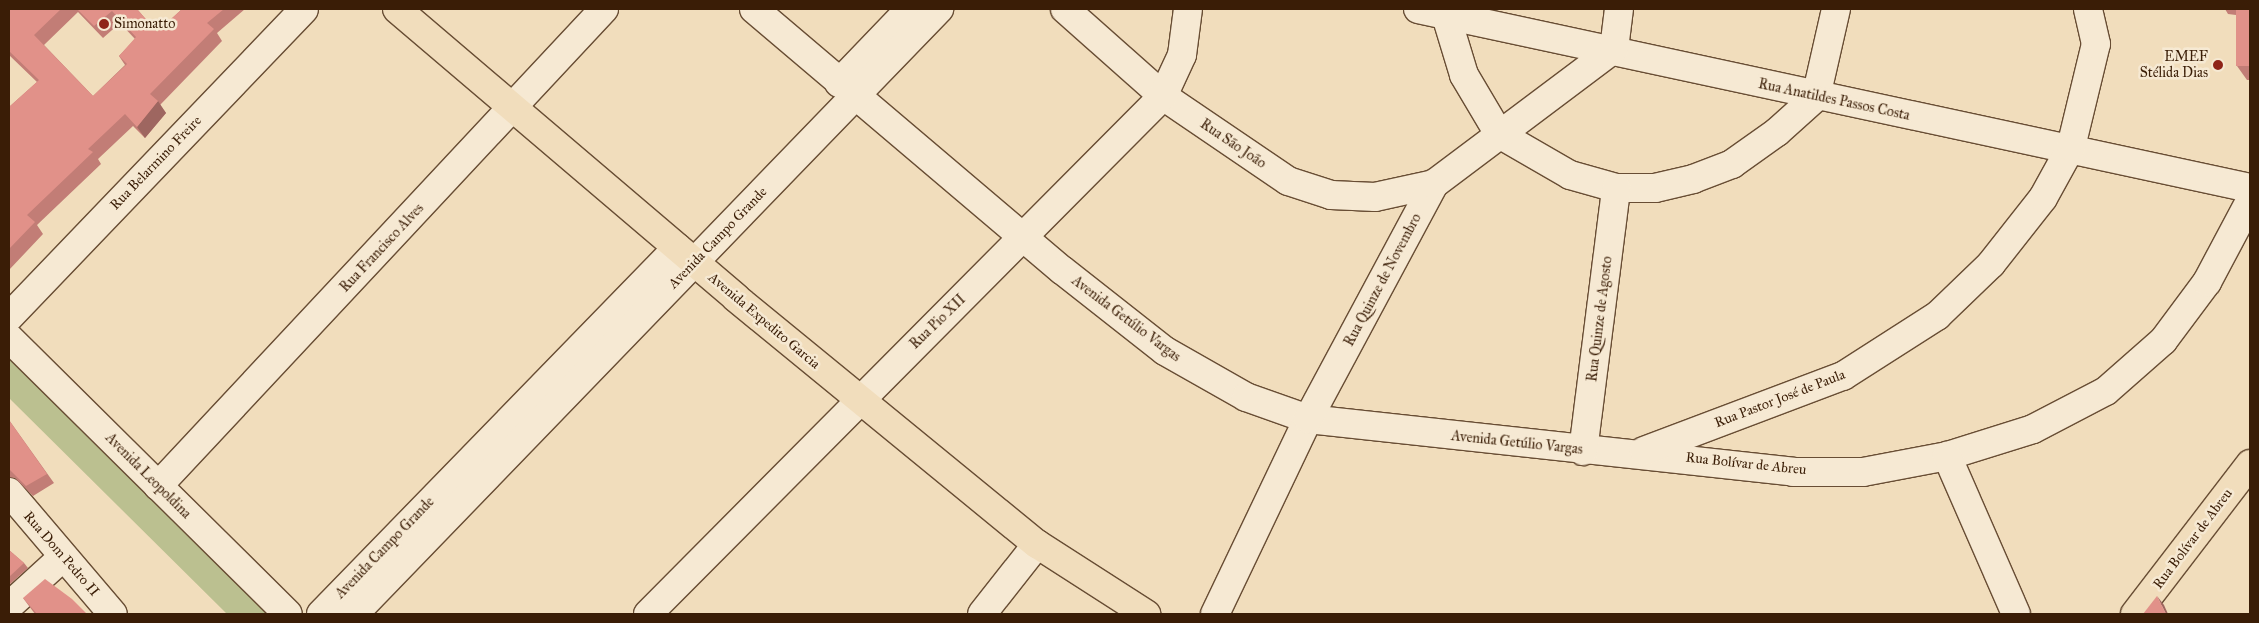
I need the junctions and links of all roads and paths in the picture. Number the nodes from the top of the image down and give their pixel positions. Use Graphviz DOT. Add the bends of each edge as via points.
graph roads {
  1 [pos="304,9"];
  2 [pos="396,9"];
  3 [pos="604,9"];
  4 [pos="754,9"];
  5 [pos="910,9"];
  6 [pos="939,9"];
  7 [pos="1065,9"];
  8 [pos="1188,9"];
  9 [pos="1620,9"];
  10 [pos="1836,9"];
  11 [pos="2088,9"];
  12 [pos="1435,10"];
  13 [pos="1614,49"];
  14 [pos="847,90"];
  15 [pos="1163,96"];
  16 [pos="1816,97"];
  17 [pos="514,107"];
  18 [pos="1499,134"];
  19 [pos="2071,147"];
  20 [pos="1434,184"];
  21 [pos="1616,188"];
  22 [pos="2250,188"];
  23 [pos="2250,202"];
  24 [pos="1024,238"];
  25 [pos="686,255"];
  26 [pos="9,317"];
  27 [pos="9,338"];
  28 [pos="860,399"];
  29 [pos="1308,419"];
  30 [pos="1583,451"];
  31 [pos="1642,452"];
  32 [pos="1946,456"];
  33 [pos="2250,464"];
  34 [pos="158,486"];
  35 [pos="459,491"];
  36 [pos="9,492"];
  37 [pos="1038,544"];
  38 [pos="63,557"];
  39 [pos="9,606"];
  40 [pos="114,614"];
  41 [pos="288,614"];
  42 [pos="321,614"];
  43 [pos="354,614"];
  44 [pos="648,614"];
  45 [pos="982,614"];
  46 [pos="1146,614"];
  47 [pos="1215,614"];
  48 [pos="2016,614"];
  49 [pos="2135,614"];
  1 -- 26 [label="street, Rua Belarmino Freire"];
  2 -- 17 [label="main road, Avenida Expedito Garcia"];
  3 -- 17 [label="street, Rua Francisco Alves"];
  4 -- 14 [label="street, Avenida Getúlio Vargas"];
  5 -- 14 [label="street, Avenida Campo Grande"];
  6 -- 14 [label="street, Avenida Campo Grande"];
  7 -- 15 [label="street, Rua São João"];
  8 -- 15 [label="street, Rua Pio XII" via="1182,55"];
  9 -- 13 [label="street"];
  10 -- 16 [label="street"];
  11 -- 19 [label="street, Rua Pastor José de Paula" via="2096,44"];
  12 -- 13 [label="street, Rua Anatildes Passos Costa"];
  12 -- 18 [label="street" via="1464,75"];
  13 -- 16 [label="street, Rua Anatildes Passos Costa"];
  13 -- 18 [label="street, Rua Quinze de Novembro"];
  14 -- 24 [label="street, Avenida Getúlio Vargas"];
  14 -- 25 [label="street, Avenida Campo Grande"];
  15 -- 20 [label="street, Rua São João" via="1288,181 1331,195 1375,197"];
  15 -- 24 [label="street, Rua Pio XII"];
  16 -- 19 [label="street, Rua Anatildes Passos Costa"];
  16 -- 21 [label="street" via="1732,164 1655,188"];
  17 -- 25 [label="main road, Avenida Expedito Garcia"];
  17 -- 34 [label="street, Rua Francisco Alves"];
  18 -- 20 [label="street, Rua Quinze de Novembro"];
  18 -- 21 [label="street" via="1570,175"];
  19 -- 22 [label="street, Rua Anatildes Passos Costa"];
  19 -- 31 [label="street, Rua Pastor José de Paula" via="2043,198 1997,256 1937,316 1843,376"];
  20 -- 29 [label="street, Rua Quinze de Novembro"];
  21 -- 30 [label="street, Rua Quinze de Agosto"];
  23 -- 32 [label="street, Rua Bolívar de Abreu" via="2207,282 2163,340 2106,391 2033,429"];
  24 -- 28 [label="street, Rua Pio XII"];
  24 -- 29 [label="street, Avenida Getúlio Vargas" via="1165,351 1246,397"];
  25 -- 28 [label="main road, Avenida Expedito Garcia"];
  25 -- 35 [label="street, Avenida Campo Grande"];
  27 -- 34 [label="street, Avenida Leopoldina"];
  28 -- 37 [label="main road, Avenida Expedito Garcia"];
  28 -- 44 [label="street, Rua Pio XII"];
  29 -- 30 [label="street, Avenida Getúlio Vargas"];
  29 -- 47 [label="street, Rua Quinze de Novembro"];
  30 -- 31 [label="street, Avenida Getúlio Vargas"];
  31 -- 32 [label="street, Rua Bolívar de Abreu" via="1793,472 1863,472"];
  32 -- 48 [label="street"];
  33 -- 49 [label="main road, Rua Bolívar de Abreu"];
  34 -- 41 [label="street, Avenida Leopoldina"];
  35 -- 42 [label="street, Avenida Campo Grande"];
  35 -- 43 [label="street, Avenida Campo Grande"];
  36 -- 38 [label="street, Rua Dom Pedro II"];
  37 -- 45 [label="street"];
  37 -- 46 [label="main road, Avenida Expedito Garcia"];
  38 -- 39 [label="street"];
  38 -- 40 [label="street, Rua Dom Pedro II"];
}
